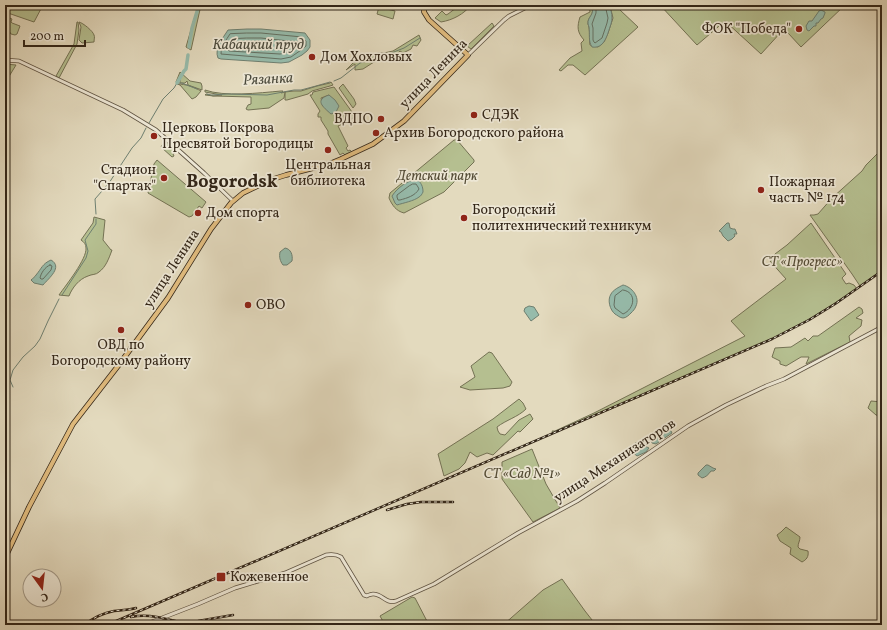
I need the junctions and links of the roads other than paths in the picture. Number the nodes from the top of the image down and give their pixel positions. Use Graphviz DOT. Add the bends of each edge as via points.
graph roads {
  1 [pos="424,5"];
  2 [pos="531,5"];
  3 [pos="468,55"];
  4 [pos="5,60"];
  5 [pos="233,201"];
  6 [pos="882,327"];
  7 [pos="5,558"];
  8 [pos="144,625"];
  1 -- 3 [label="main road" via="424,12 429,20"];
  2 -- 3 [label="street, улица Ленина" via="509,16"];
  3 -- 5 [label="main road, улица Ленина" via="404,121 373,144 329,164 270,180"];
  4 -- 5 [label="street" via="25,64 123,110 156,130"];
  5 -- 7 [label="main road, улица Ленина" via="211,229 168,298 73,424"];
  6 -- 8 [label="street, улица Механизаторов" via="688,426 577,501 434,584 392,602 376,594 366,596 341,557 332,554 285,573 235,588"];
}
